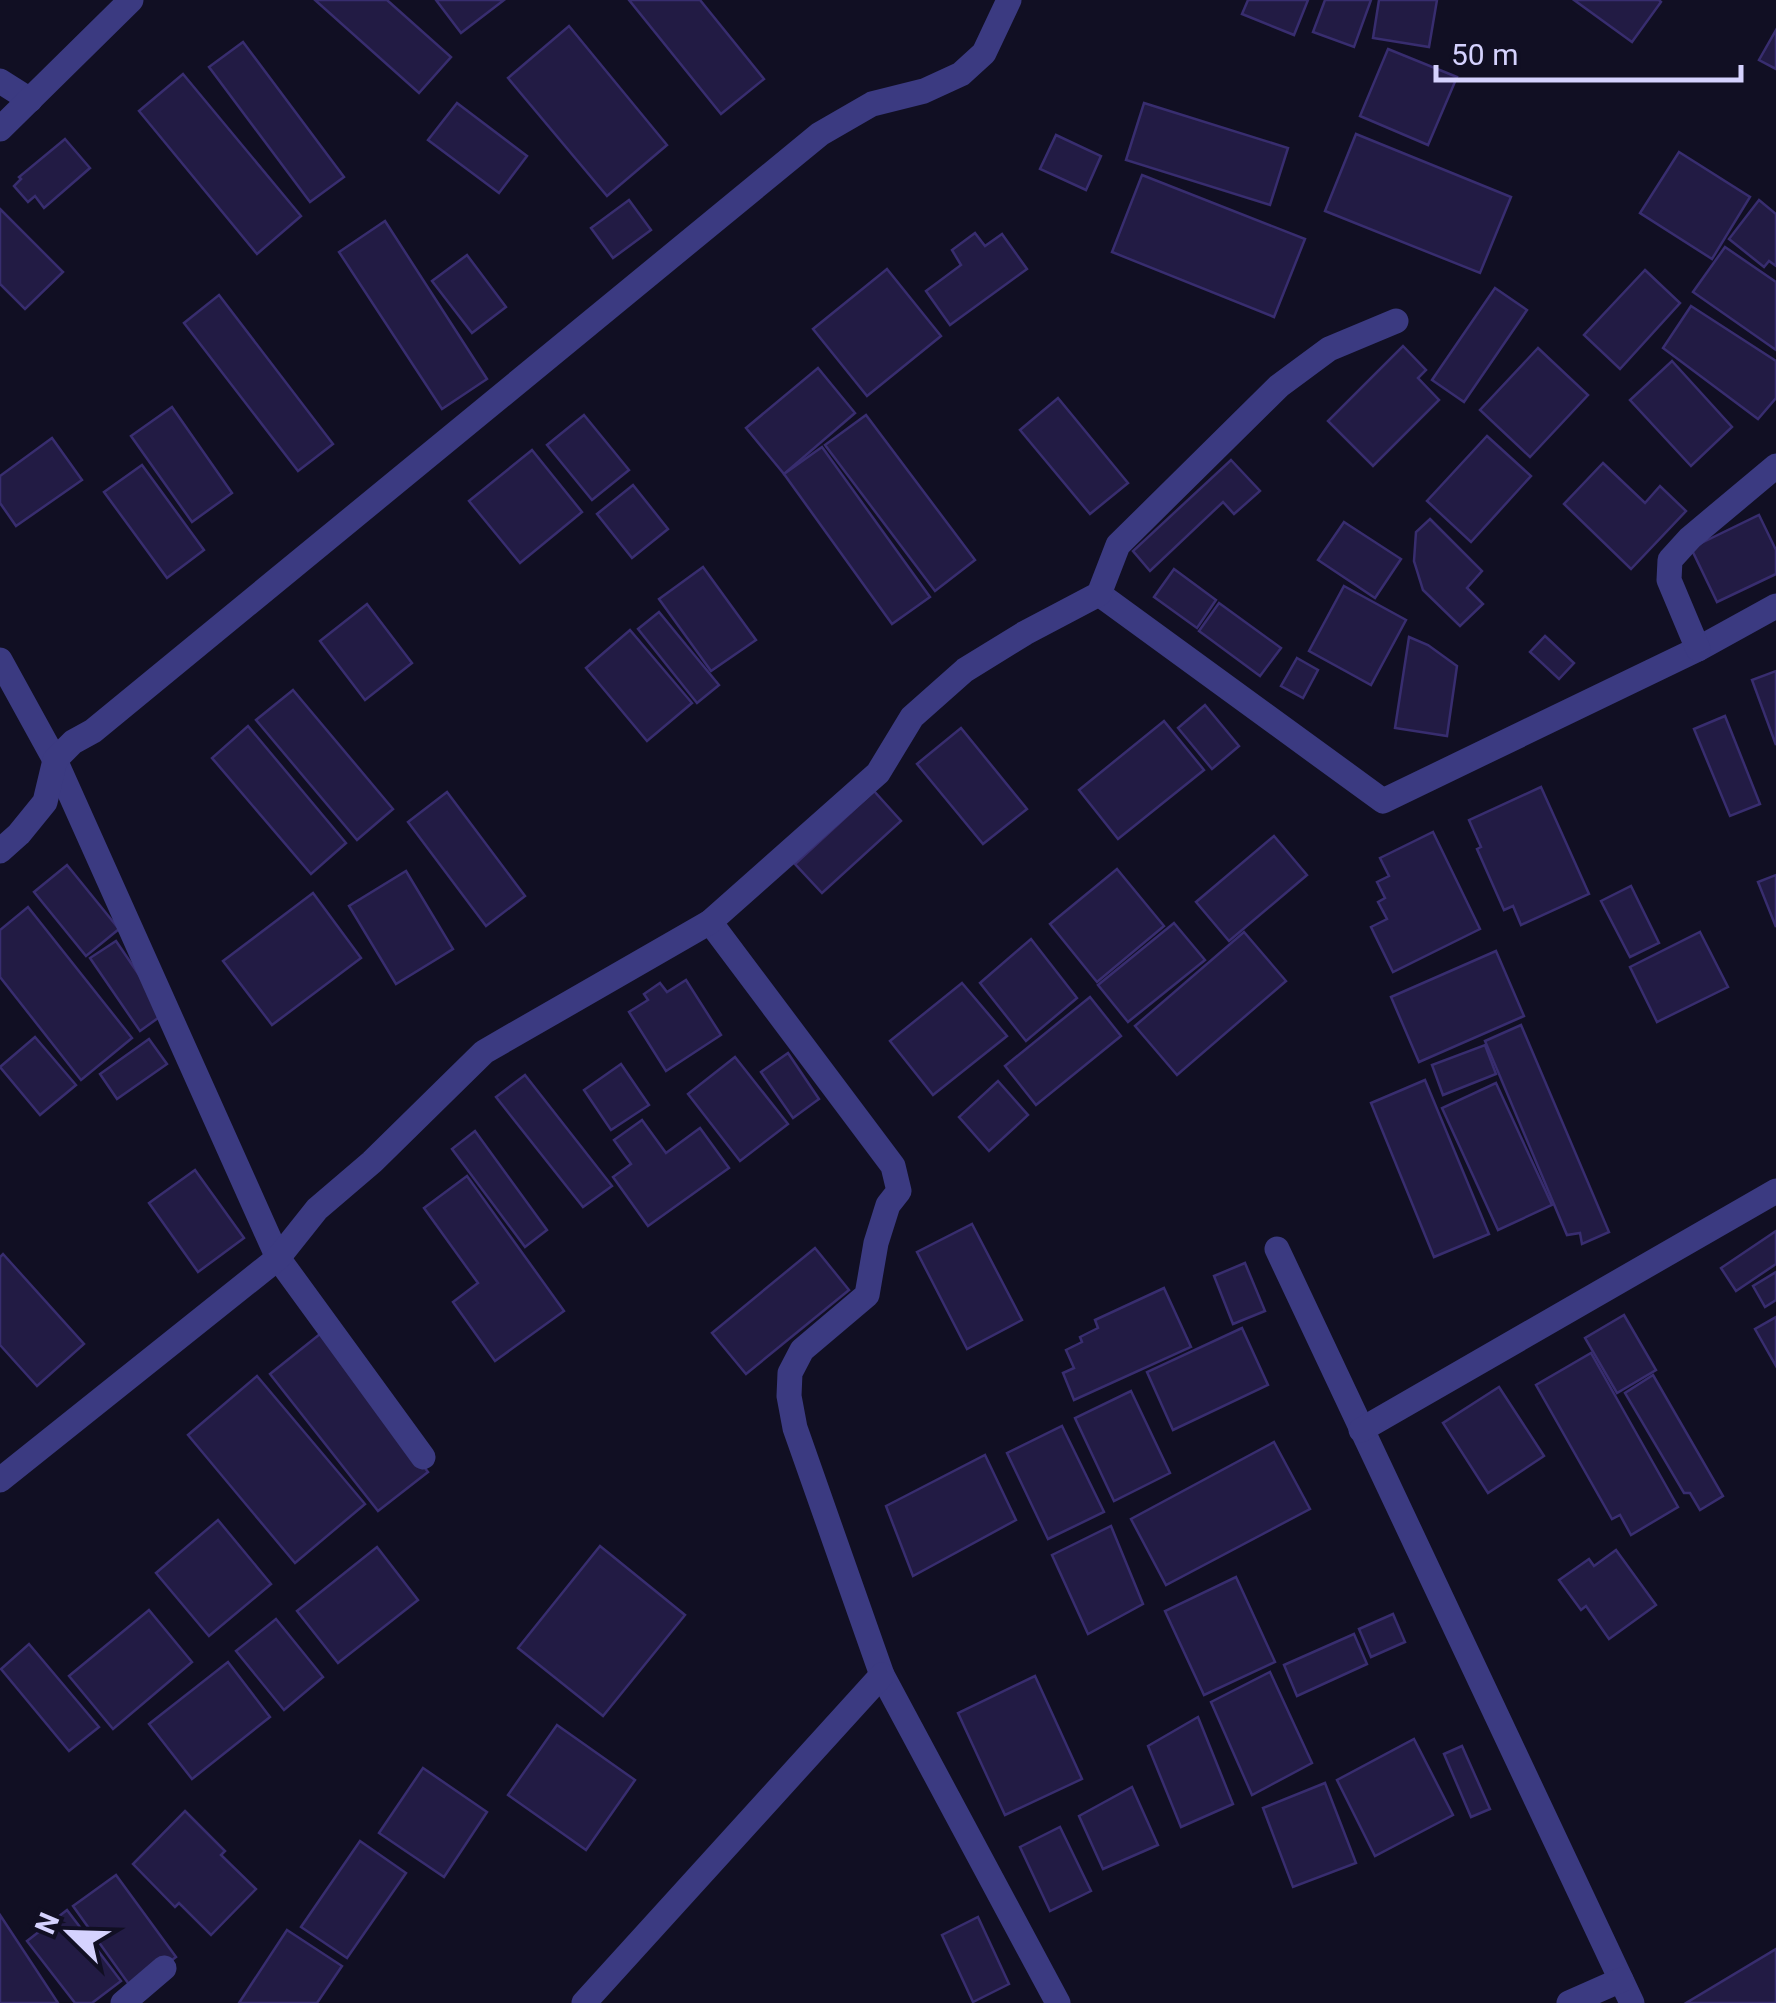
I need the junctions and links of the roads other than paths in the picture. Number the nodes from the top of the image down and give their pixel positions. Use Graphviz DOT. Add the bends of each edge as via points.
graph roads {
  1 [pos="131,0"];
  2 [pos="1009,0"];
  3 [pos="0,81"];
  4 [pos="30,100"];
  5 [pos="0,128"];
  6 [pos="1396,321"];
  7 [pos="1776,466"];
  8 [pos="1099,594"];
  9 [pos="1776,606"];
  10 [pos="1698,649"];
  11 [pos="0,660"];
  12 [pos="55,760"];
  13 [pos="0,851"];
  14 [pos="710,922"];
  15 [pos="1776,1191"];
  16 [pos="1277,1250"];
  17 [pos="278,1258"];
  18 [pos="1361,1430"];
  19 [pos="423,1457"];
  20 [pos="0,1480"];
  21 [pos="882,1675"];
  22 [pos="164,1968"];
  23 [pos="1626,1991"];
  24 [pos="123,2003"];
  25 [pos="584,2003"];
  26 [pos="1058,2003"];
  27 [pos="1569,2003"];
  1 -- 4 [label="street"];
  2 -- 12 [label="street" via="984,54 961,74 872,104 820,134"];
  3 -- 4 [label="street"];
  4 -- 5 [label="street"];
  6 -- 8 [label="street" via="1330,349 1279,386 1118,545"];
  7 -- 10 [label="street" via="1670,560 1669,580"];
  8 -- 10 [label="street" via="1383,802"];
  8 -- 14 [label="street" via="965,670 912,717 878,772"];
  9 -- 10 [label="street"];
  11 -- 12 [label="street"];
  12 -- 13 [label="street" via="44,802"];
  12 -- 17 [label="street"];
  14 -- 17 [label="street" via="484,1052 317,1209"];
  14 -- 21 [label="street" via="878,1144 900,1192 876,1243 867,1294 802,1350 790,1373 795,1428"];
  15 -- 18 [label="street"];
  16 -- 18 [label="street"];
  17 -- 19 [label="street"];
  17 -- 20 [label="street"];
  18 -- 23 [label="street"];
  21 -- 25 [label="street"];
  21 -- 26 [label="street"];
  22 -- 24 [label="street"];
  23 -- 27 [label="street"];
}
